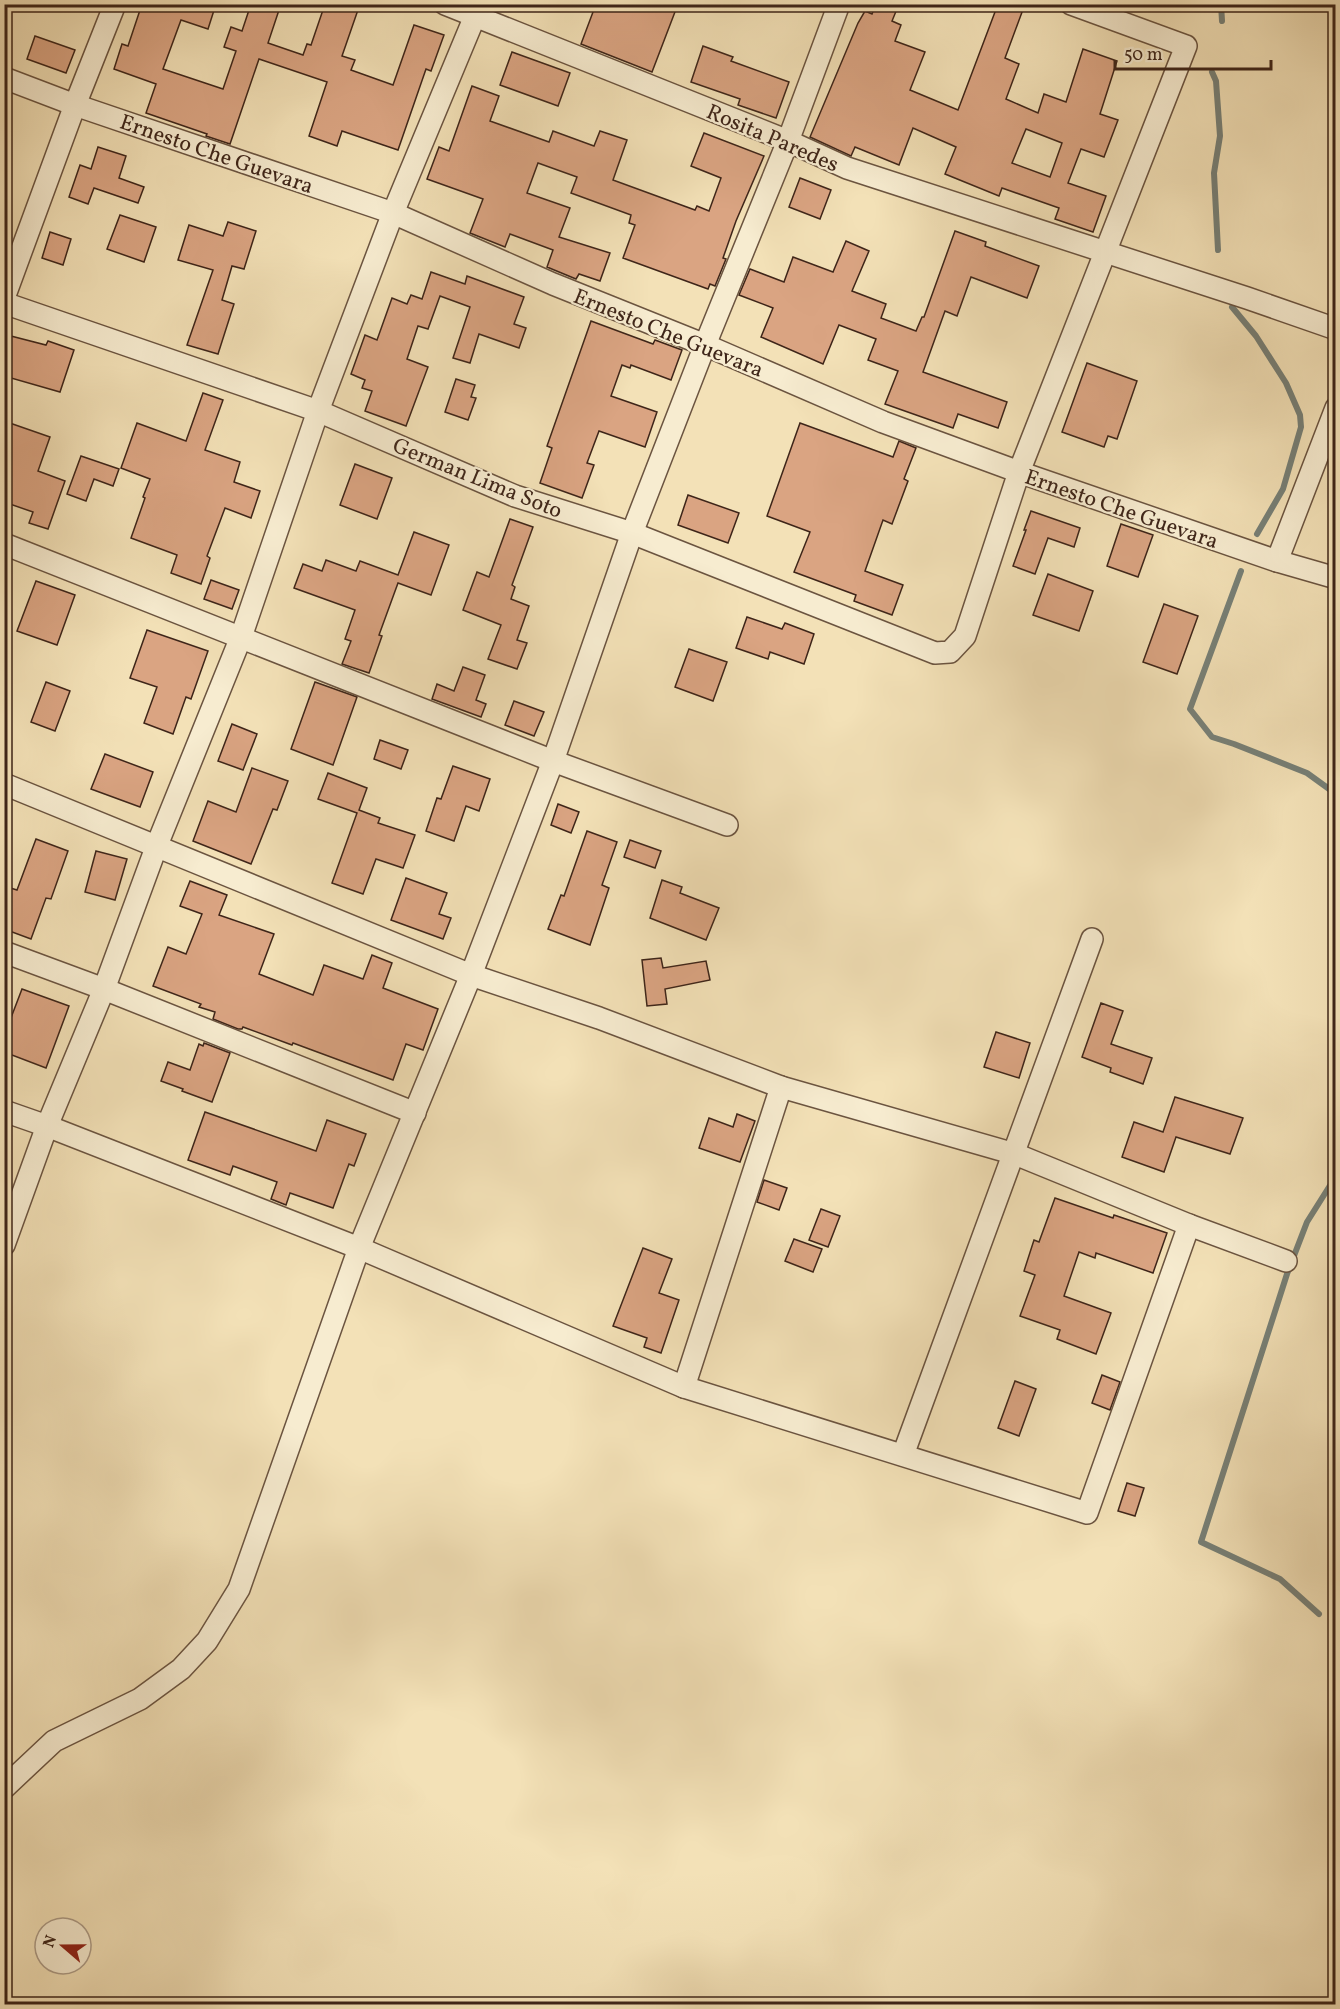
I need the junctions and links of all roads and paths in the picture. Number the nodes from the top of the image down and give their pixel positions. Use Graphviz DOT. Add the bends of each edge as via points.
graph roads {
  1 [pos="115,4"];
  2 [pos="445,4"];
  3 [pos="839,4"];
  4 [pos="1071,4"];
  5 [pos="478,10"];
  6 [pos="4,78"];
  7 [pos="75,105"];
  8 [pos="788,141"];
  9 [pos="393,213"];
  10 [pos="1107,252"];
  11 [pos="4,298"];
  12 [pos="4,303"];
  13 [pos="1335,329"];
  14 [pos="705,345"];
  15 [pos="1335,408"];
  16 [pos="318,411"];
  17 [pos="1019,472"];
  18 [pos="632,532"];
  19 [pos="4,544"];
  20 [pos="1277,561"];
  21 [pos="1335,578"];
  22 [pos="241,637"];
  23 [pos="553,761"];
  24 [pos="4,784"];
  25 [pos="727,825"];
  26 [pos="157,845"];
  27 [pos="1092,939"];
  28 [pos="4,952"];
  29 [pos="471,975"];
  30 [pos="104,989"];
  31 [pos="781,1088"];
  32 [pos="4,1111"];
  33 [pos="415,1113"];
  34 [pos="47,1126"];
  35 [pos="1015,1154"];
  36 [pos="1189,1225"];
  37 [pos="4,1245"];
  38 [pos="359,1248"];
  39 [pos="1286,1261"];
  40 [pos="684,1387"];
  41 [pos="903,1455"];
  42 [pos="4,1788"];
  1 -- 7 [label="street"];
  2 -- 5 [label="street, Rosita Paredes"];
  3 -- 8 [label="street"];
  4 -- 10 [label="street" via="1186,46"];
  5 -- 8 [label="street, Rosita Paredes"];
  5 -- 9 [label="street"];
  6 -- 7 [label="street, Ernesto Che Guevara"];
  7 -- 9 [label="street, Ernesto Che Guevara"];
  7 -- 11 [label="street"];
  8 -- 10 [label="street, Rosita Paredes" via="847,168"];
  8 -- 14 [label="street"];
  9 -- 14 [label="street, Ernesto Che Guevara" via="553,284"];
  9 -- 16 [label="street"];
  10 -- 13 [label="street, Rosita Paredes"];
  10 -- 17 [label="street"];
  12 -- 16 [label="street, German Lima Soto"];
  14 -- 17 [label="street, Ernesto Che Guevara" via="884,422"];
  14 -- 18 [label="street"];
  15 -- 20 [label="street"];
  16 -- 18 [label="street, German Lima Soto" via="515,496"];
  16 -- 22 [label="street"];
  17 -- 18 [label="street, German Lima Soto" via="965,636 950,652 935,653"];
  17 -- 20 [label="street, Ernesto Che Guevara"];
  18 -- 23 [label="street"];
  19 -- 22 [label="street"];
  20 -- 21 [label="street, Ernesto Che Guevara"];
  22 -- 23 [label="street"];
  22 -- 26 [label="street"];
  23 -- 25 [label="street"];
  23 -- 29 [label="street"];
  24 -- 26 [label="street"];
  26 -- 29 [label="street"];
  26 -- 30 [label="street"];
  27 -- 35 [label="street"];
  28 -- 30 [label="street"];
  29 -- 31 [label="street" via="599,1018"];
  29 -- 33 [label="street"];
  30 -- 33 [label="street"];
  30 -- 34 [label="street"];
  31 -- 35 [label="street"];
  31 -- 40 [label="street"];
  32 -- 34 [label="street"];
  33 -- 38 [label="street"];
  34 -- 37 [label="street"];
  34 -- 38 [label="street"];
  35 -- 36 [label="street"];
  35 -- 41 [label="street"];
  36 -- 39 [label="street"];
  36 -- 41 [label="street" via="1087,1514"];
  38 -- 40 [label="street"];
  38 -- 42 [label="street" via="239,1589 207,1641 181,1669 140,1699 54,1741"];
  40 -- 41 [label="street"];
}
